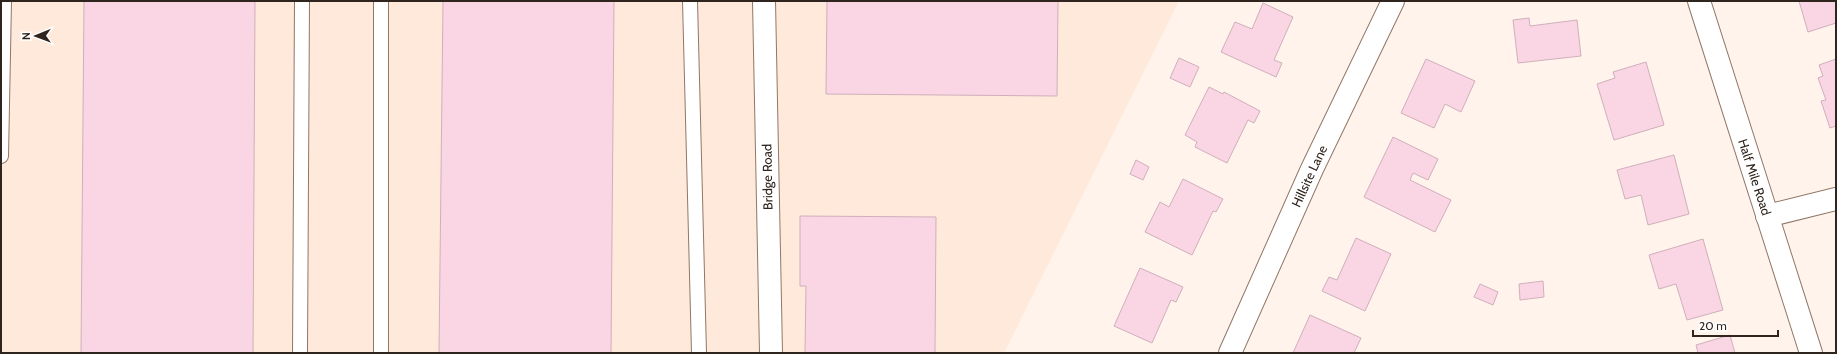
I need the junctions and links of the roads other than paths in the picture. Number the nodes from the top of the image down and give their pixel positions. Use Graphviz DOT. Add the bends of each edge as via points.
graph roads {
  1 [pos="4,1"];
  2 [pos="302,1"];
  3 [pos="381,1"];
  4 [pos="690,1"];
  5 [pos="764,1"];
  6 [pos="1393,1"];
  7 [pos="1699,1"];
  8 [pos="1,156"];
  9 [pos="1836,199"];
  10 [pos="1767,216"];
  11 [pos="300,353"];
  12 [pos="381,353"];
  13 [pos="699,353"];
  14 [pos="771,353"];
  15 [pos="1230,353"];
  16 [pos="1811,353"];
  1 -- 8 [label="lane"];
  2 -- 11 [label="lane"];
  3 -- 12 [label="lane"];
  4 -- 13 [label="lane"];
  5 -- 14 [label="street, Bridge Road"];
  6 -- 15 [label="street, Hillsite Lane" via="1312,169"];
  7 -- 10 [label="street, Half Mile Road"];
  9 -- 10 [label="street"];
  10 -- 16 [label="street, Half Mile Road"];
}
